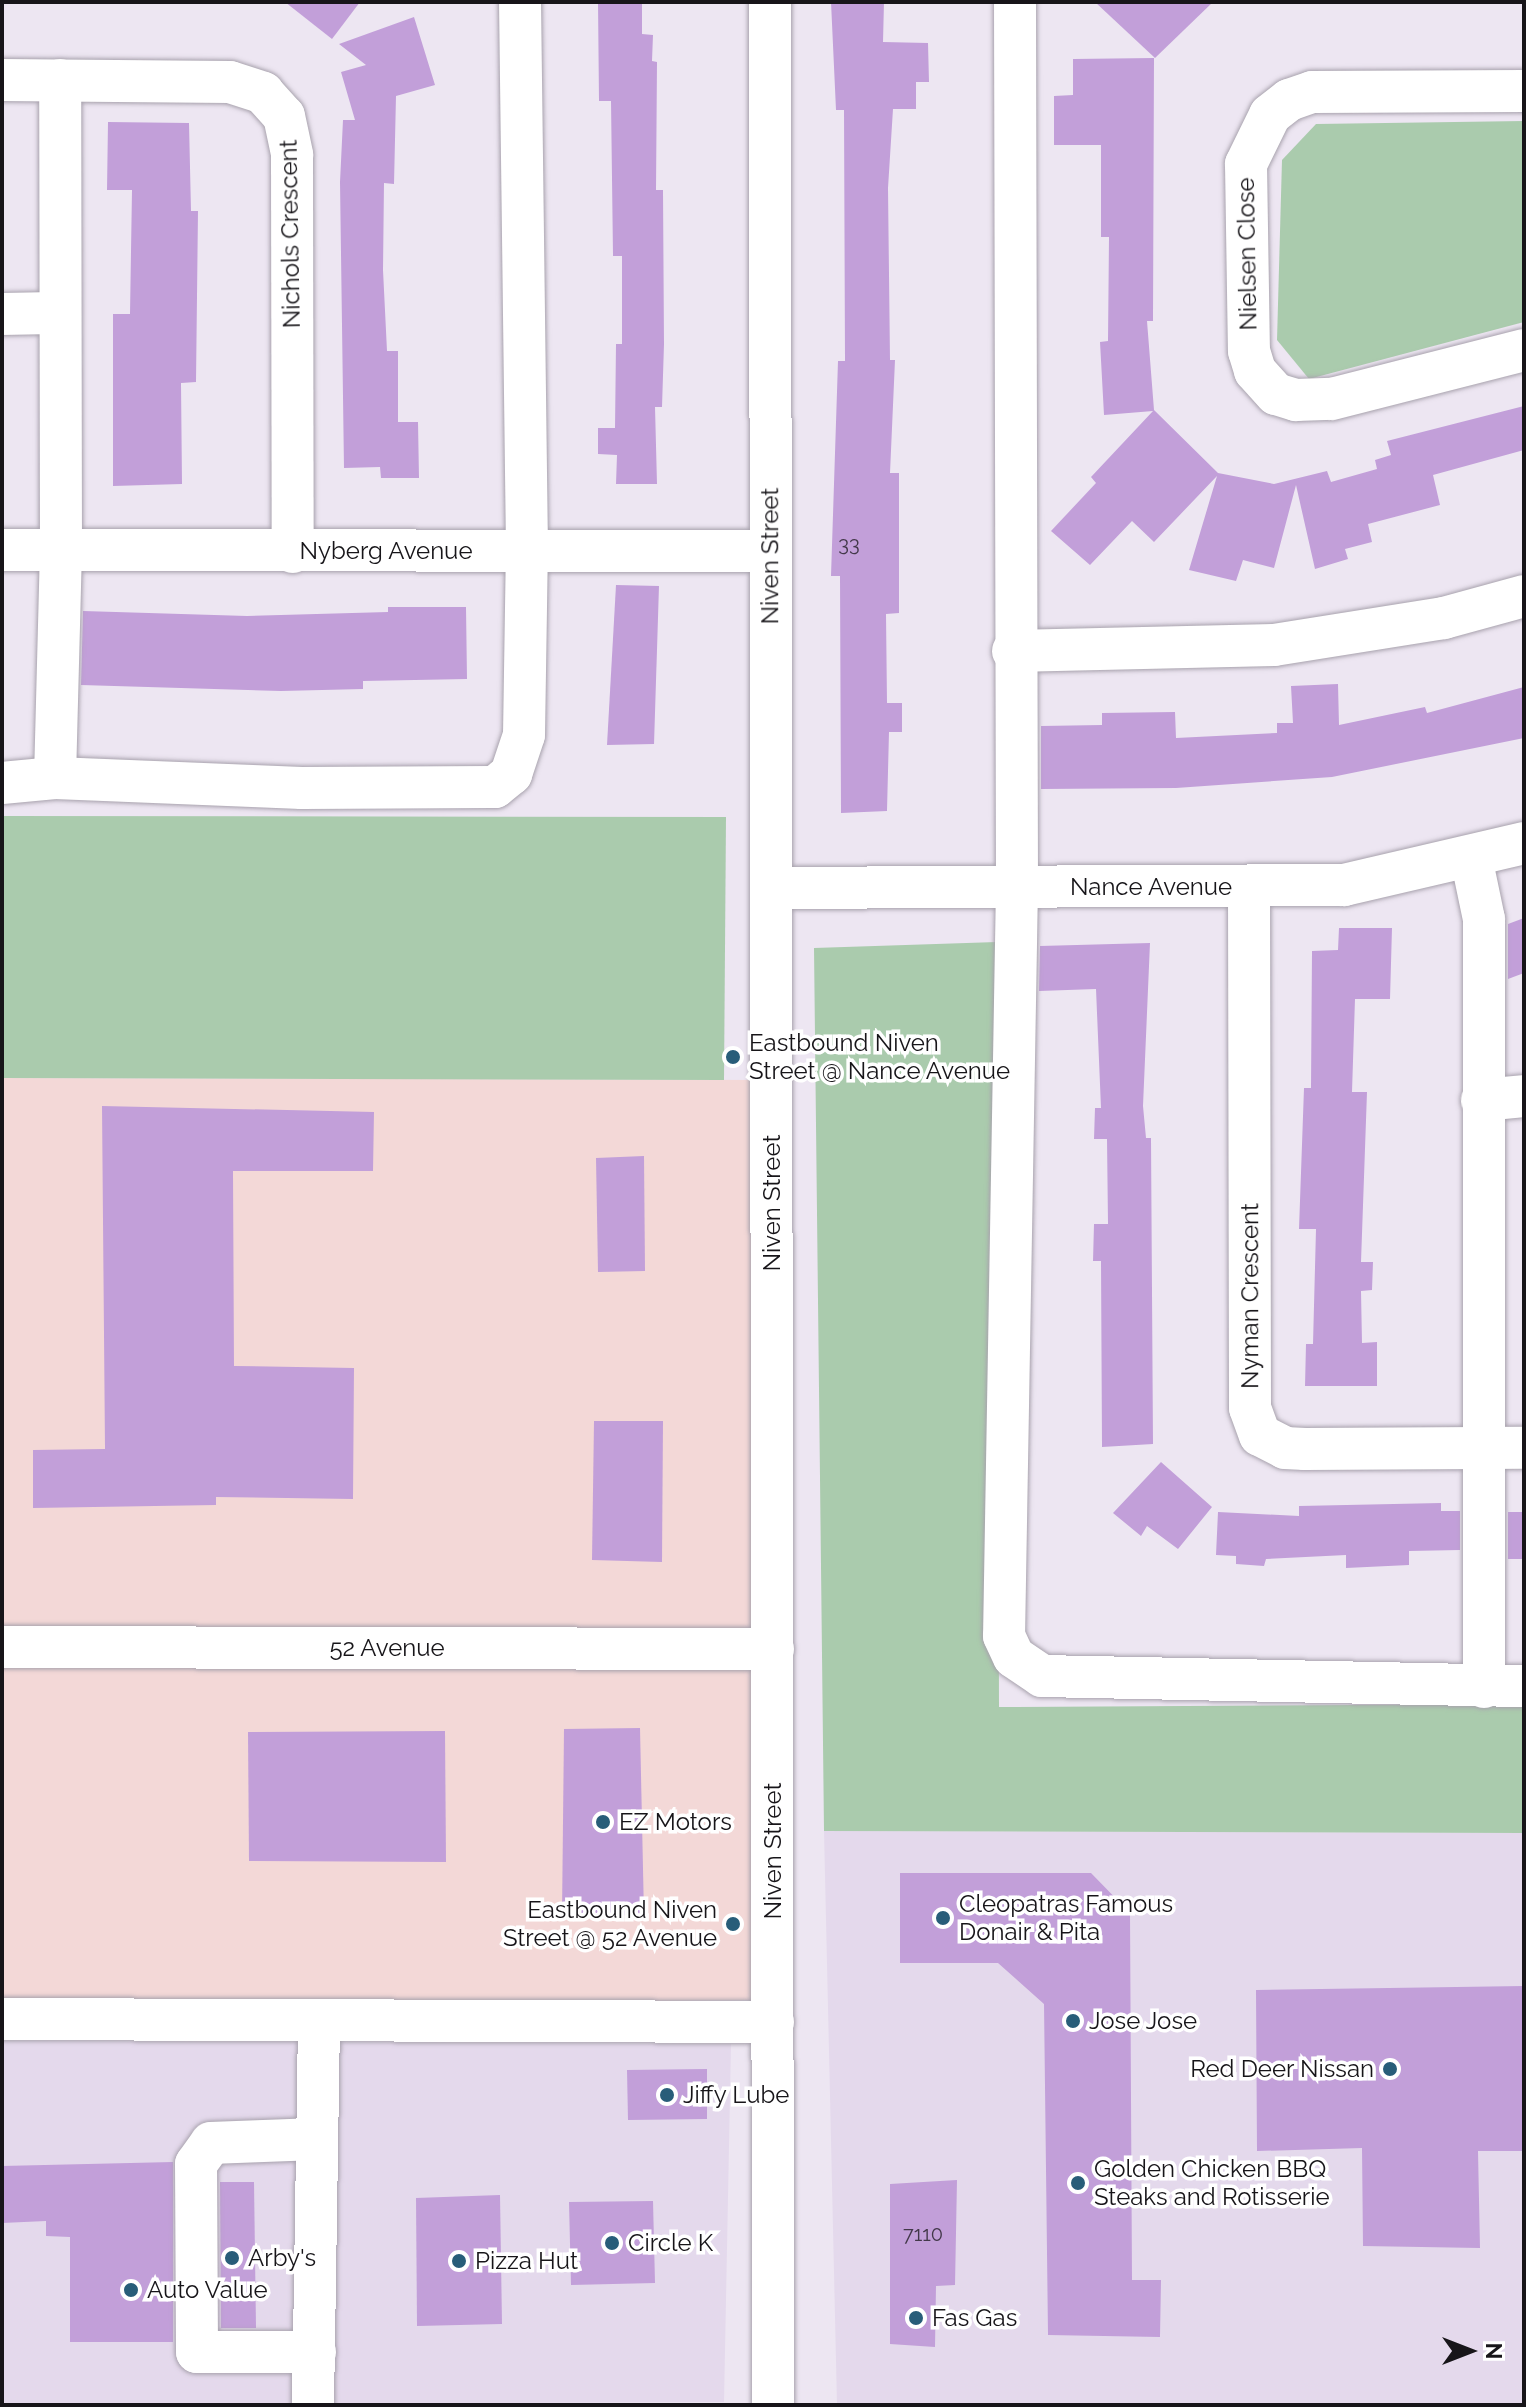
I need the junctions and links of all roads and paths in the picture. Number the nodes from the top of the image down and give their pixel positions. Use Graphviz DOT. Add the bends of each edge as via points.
graph roads {
  1 [pos="520,2"];
  2 [pos="770,2"];
  3 [pos="1015,2"];
  4 [pos="2,80"];
  5 [pos="60,80"];
  6 [pos="1524,91"];
  7 [pos="60,313"];
  8 [pos="2,314"];
  9 [pos="1524,350"];
  10 [pos="2,550"];
  11 [pos="527,550"];
  12 [pos="61,551"];
  13 [pos="770,551"];
  14 [pos="293,552"];
  15 [pos="1524,596"];
  16 [pos="1013,651"];
  17 [pos="55,778"];
  18 [pos="2,783"];
  19 [pos="1524,843"];
  20 [pos="1471,857"];
  21 [pos="1017,886"];
  22 [pos="772,888"];
  23 [pos="1249,888"];
  24 [pos="1524,1096"];
  25 [pos="1482,1100"];
  26 [pos="1482,1448"];
  27 [pos="1524,1448"];
  28 [pos="2,1647"];
  29 [pos="773,1649"];
  30 [pos="1504,1686"];
  31 [pos="2,2019"];
  32 [pos="319,2021"];
  33 [pos="773,2022"];
  34 [pos="316,2139"];
  35 [pos="315,2352"];
  36 [pos="313,2405"];
  37 [pos="773,2405"];
  1 -- 11 [label="street"];
  2 -- 13 [label="street, Niven Street"];
  3 -- 16 [label="street"];
  4 -- 5 [label="street, Nichols Crescent"];
  5 -- 7 [label="street"];
  5 -- 14 [label="street, Nichols Crescent" via="230,82 263,93 284,116 292,155"];
  6 -- 9 [label="street, Nielsen Close" via="1312,92 1289,100 1270,115 1246,164 1249,351 1255,371 1276,394 1296,400 1332,399"];
  7 -- 8 [label="street"];
  7 -- 12 [label="street"];
  10 -- 12 [label="street, Nyberg Avenue"];
  11 -- 13 [label="street, Nyberg Avenue"];
  11 -- 14 [label="street, Nyberg Avenue"];
  11 -- 17 [label="street" via="524,735 511,774 495,787 302,788"];
  12 -- 14 [label="street, Nyberg Avenue"];
  12 -- 17 [label="street"];
  13 -- 22 [label="street, Niven Street"];
  15 -- 16 [label="street" via="1444,618 1274,645"];
  16 -- 21 [label="street"];
  17 -- 18 [label="street"];
  19 -- 20 [label="street, Nance Avenue"];
  20 -- 23 [label="street, Nance Avenue" via="1344,885"];
  20 -- 25 [label="street" via="1484,919"];
  21 -- 22 [label="street, Nance Avenue"];
  21 -- 23 [label="street, Nance Avenue"];
  21 -- 30 [label="street" via="1004,1636 1014,1657 1042,1676"];
  22 -- 29 [label="street, Niven Street"];
  23 -- 26 [label="street, Nyman Crescent" via="1250,1408 1255,1425 1269,1443 1285,1448"];
  24 -- 25 [label="street"];
  25 -- 26 [label="street"];
  26 -- 27 [label="street, Nyman Crescent"];
  26 -- 30 [label="street"];
  28 -- 29 [label="street, 52 Avenue"];
  29 -- 33 [label="street, Niven Street"];
  31 -- 32 [label="street"];
  32 -- 33 [label="street"];
  32 -- 34 [label="street"];
  33 -- 37 [label="street, Niven Street"];
  34 -- 35 [label="street"];
  34 -- 35 [label="street" via="211,2143 196,2164 197,2352"];
  35 -- 36 [label="street"];
}
